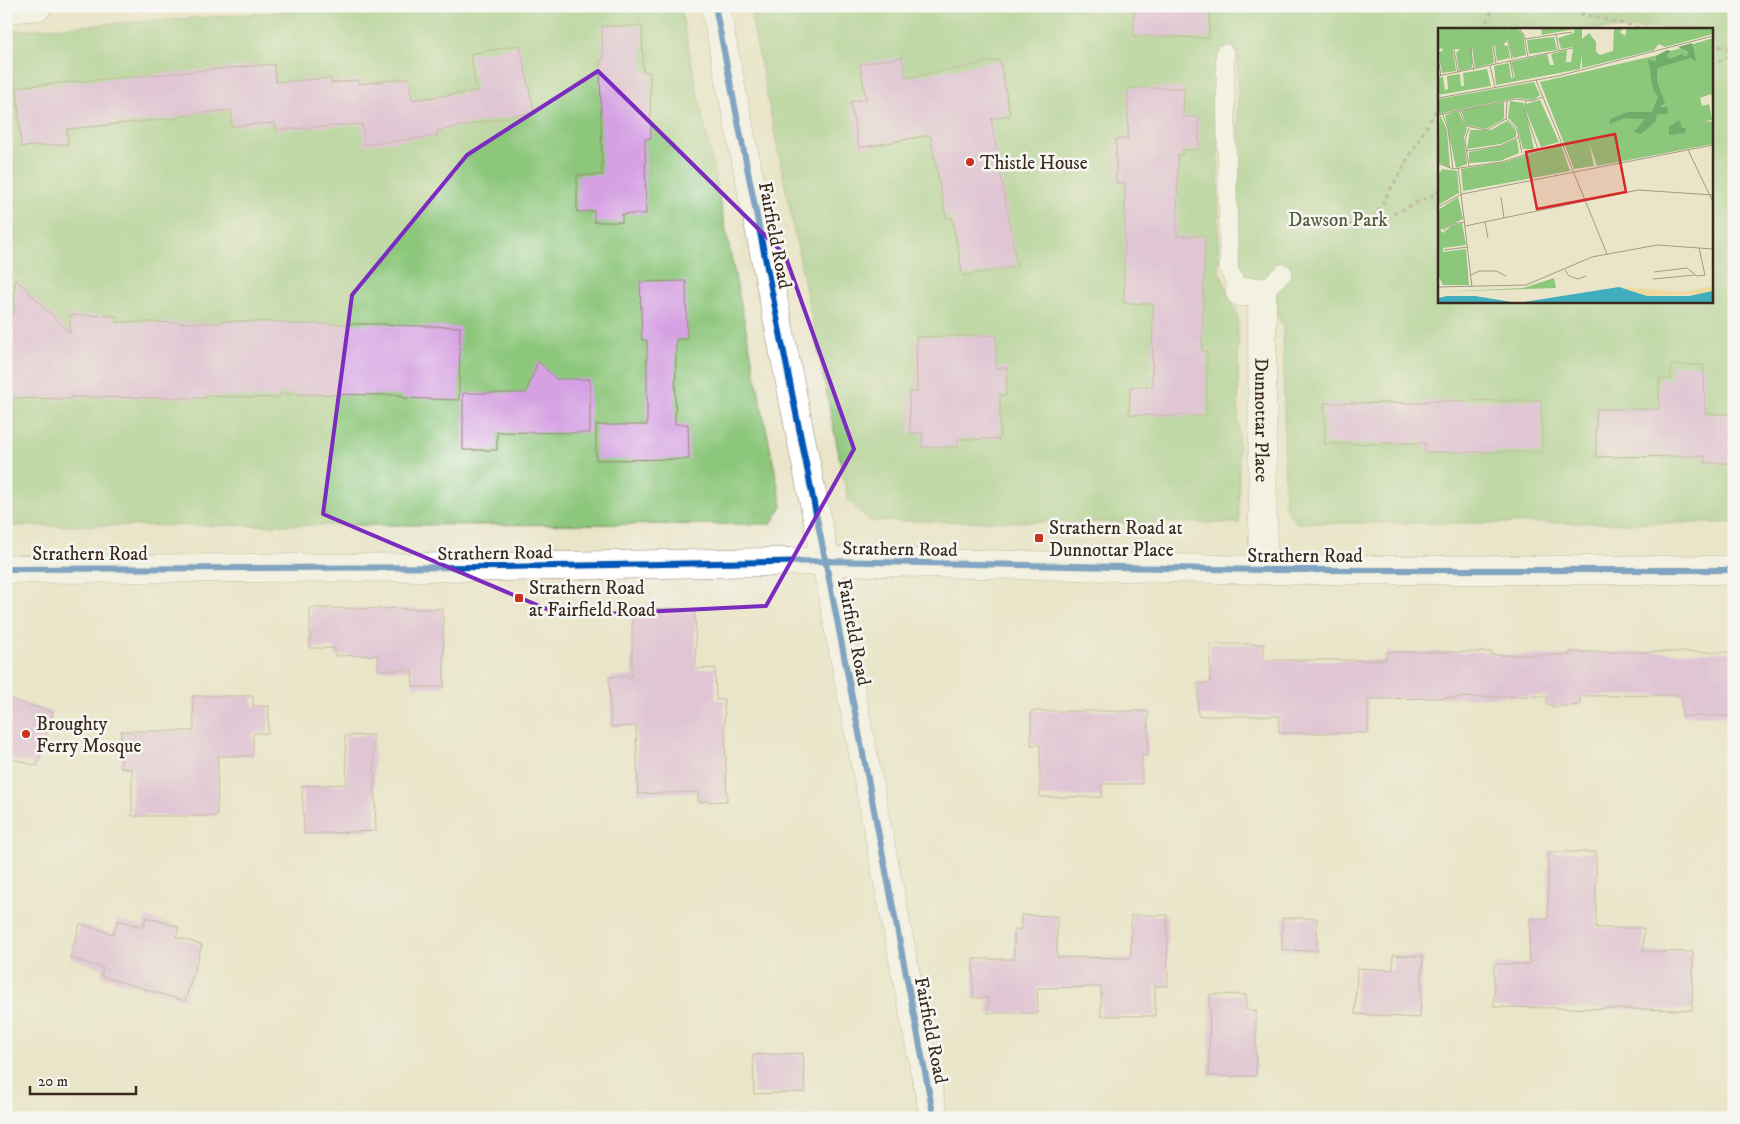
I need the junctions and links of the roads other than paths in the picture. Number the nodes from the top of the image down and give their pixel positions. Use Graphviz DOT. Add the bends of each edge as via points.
graph roads {
  1 [pos="38,6"];
  2 [pos="715,6"];
  3 [pos="6,8"];
  4 [pos="1225,53"];
  5 [pos="1283,273"];
  6 [pos="1251,292"];
  7 [pos="826,561"];
  8 [pos="6,569"];
  9 [pos="1263,570"];
  10 [pos="1734,570"];
  11 [pos="934,1118"];
  1 -- 3 [label="street"];
  2 -- 7 [label="street, Fairfield Road"];
  4 -- 6 [label="lane" via="1229,270"];
  5 -- 6 [label="lane"];
  6 -- 9 [label="street, Dunnottar Place"];
  7 -- 8 [label="street, Strathern Road" via="499,567"];
  7 -- 9 [label="street, Strathern Road"];
  7 -- 11 [label="street, Fairfield Road"];
  9 -- 10 [label="street, Strathern Road"];
}
